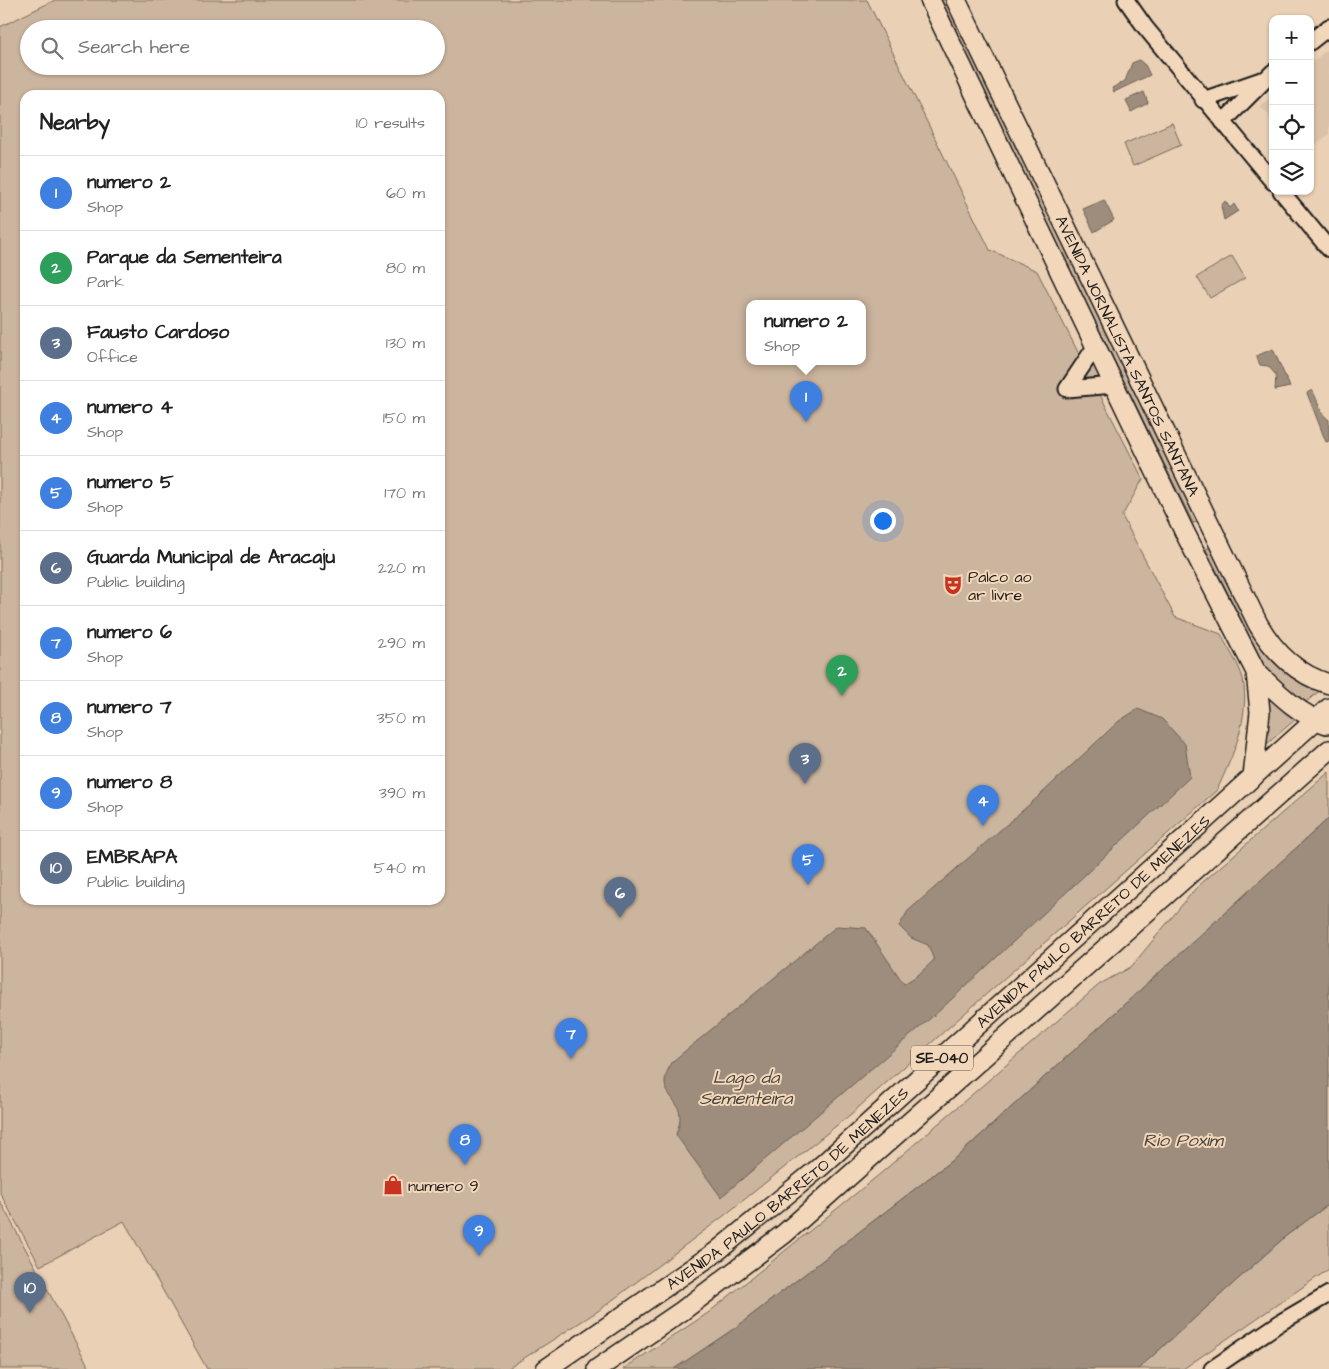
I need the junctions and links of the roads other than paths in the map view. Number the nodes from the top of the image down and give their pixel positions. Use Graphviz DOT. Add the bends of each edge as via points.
graph roads {
  1 [pos="930,0"];
  2 [pos="956,0"];
  3 [pos="1126,0"];
  4 [pos="1329,27"];
  5 [pos="1314,39"];
  6 [pos="1269,75"];
  7 [pos="1203,100"];
  8 [pos="1223,122"];
  9 [pos="1269,177"];
  10 [pos="1284,195"];
  11 [pos="1328,247"];
  12 [pos="1096,347"];
  13 [pos="1114,385"];
  14 [pos="1185,533"];
  15 [pos="1217,538"];
  16 [pos="1256,672"];
  17 [pos="1329,684"];
  18 [pos="1329,708"];
  19 [pos="1322,723"];
  20 [pos="1329,750"];
  21 [pos="1253,777"];
  22 [pos="1329,1294"];
  23 [pos="546,1369"];
  24 [pos="597,1369"];
  25 [pos="1212,1369"];
  1 -- 12 [label="main road, AVENIDA JORNALISTA SANTOS SANTANA"];
  2 -- 15 [label="main road, AVENIDA JORNALISTA SANTOS SANTANA"];
  3 -- 7 [label="street"];
  4 -- 5 [label="street"];
  6 -- 7 [label="street"];
  6 -- 8 [label="street"];
  7 -- 8 [label="street"];
  8 -- 9 [label="street"];
  10 -- 11 [label="street"];
  12 -- 13 [label="main road, AVENIDA JORNALISTA SANTOS SANTANA"];
  12 -- 13 [label="street" via="1067,389"];
  13 -- 14 [label="main road, AVENIDA JORNALISTA SANTOS SANTANA"];
  14 -- 15 [label="main road" via="1201,545"];
  14 -- 16 [label="main road, AVENIDA JORNALISTA SANTOS SANTANA"];
  15 -- 17 [label="main road, AVENIDA JORNALISTA SANTOS SANTANA" via="1271,645 1298,670"];
  16 -- 19 [label="main road" via="1286,700"];
  16 -- 21 [label="main road" via="1260,712"];
  18 -- 19 [label="main road, AVENIDA PAULO BARRETO DE MENEZES / SE-040"];
  19 -- 21 [label="main road, AVENIDA PAULO BARRETO DE MENEZES / SE-040"];
  20 -- 24 [label="main road, AVENIDA PAULO BARRETO DE MENEZES / SE-040" via="784,1234"];
  21 -- 23 [label="main road, AVENIDA PAULO BARRETO DE MENEZES / SE-040" via="819,1168 716,1252"];
  22 -- 25 [label="street"];
}
